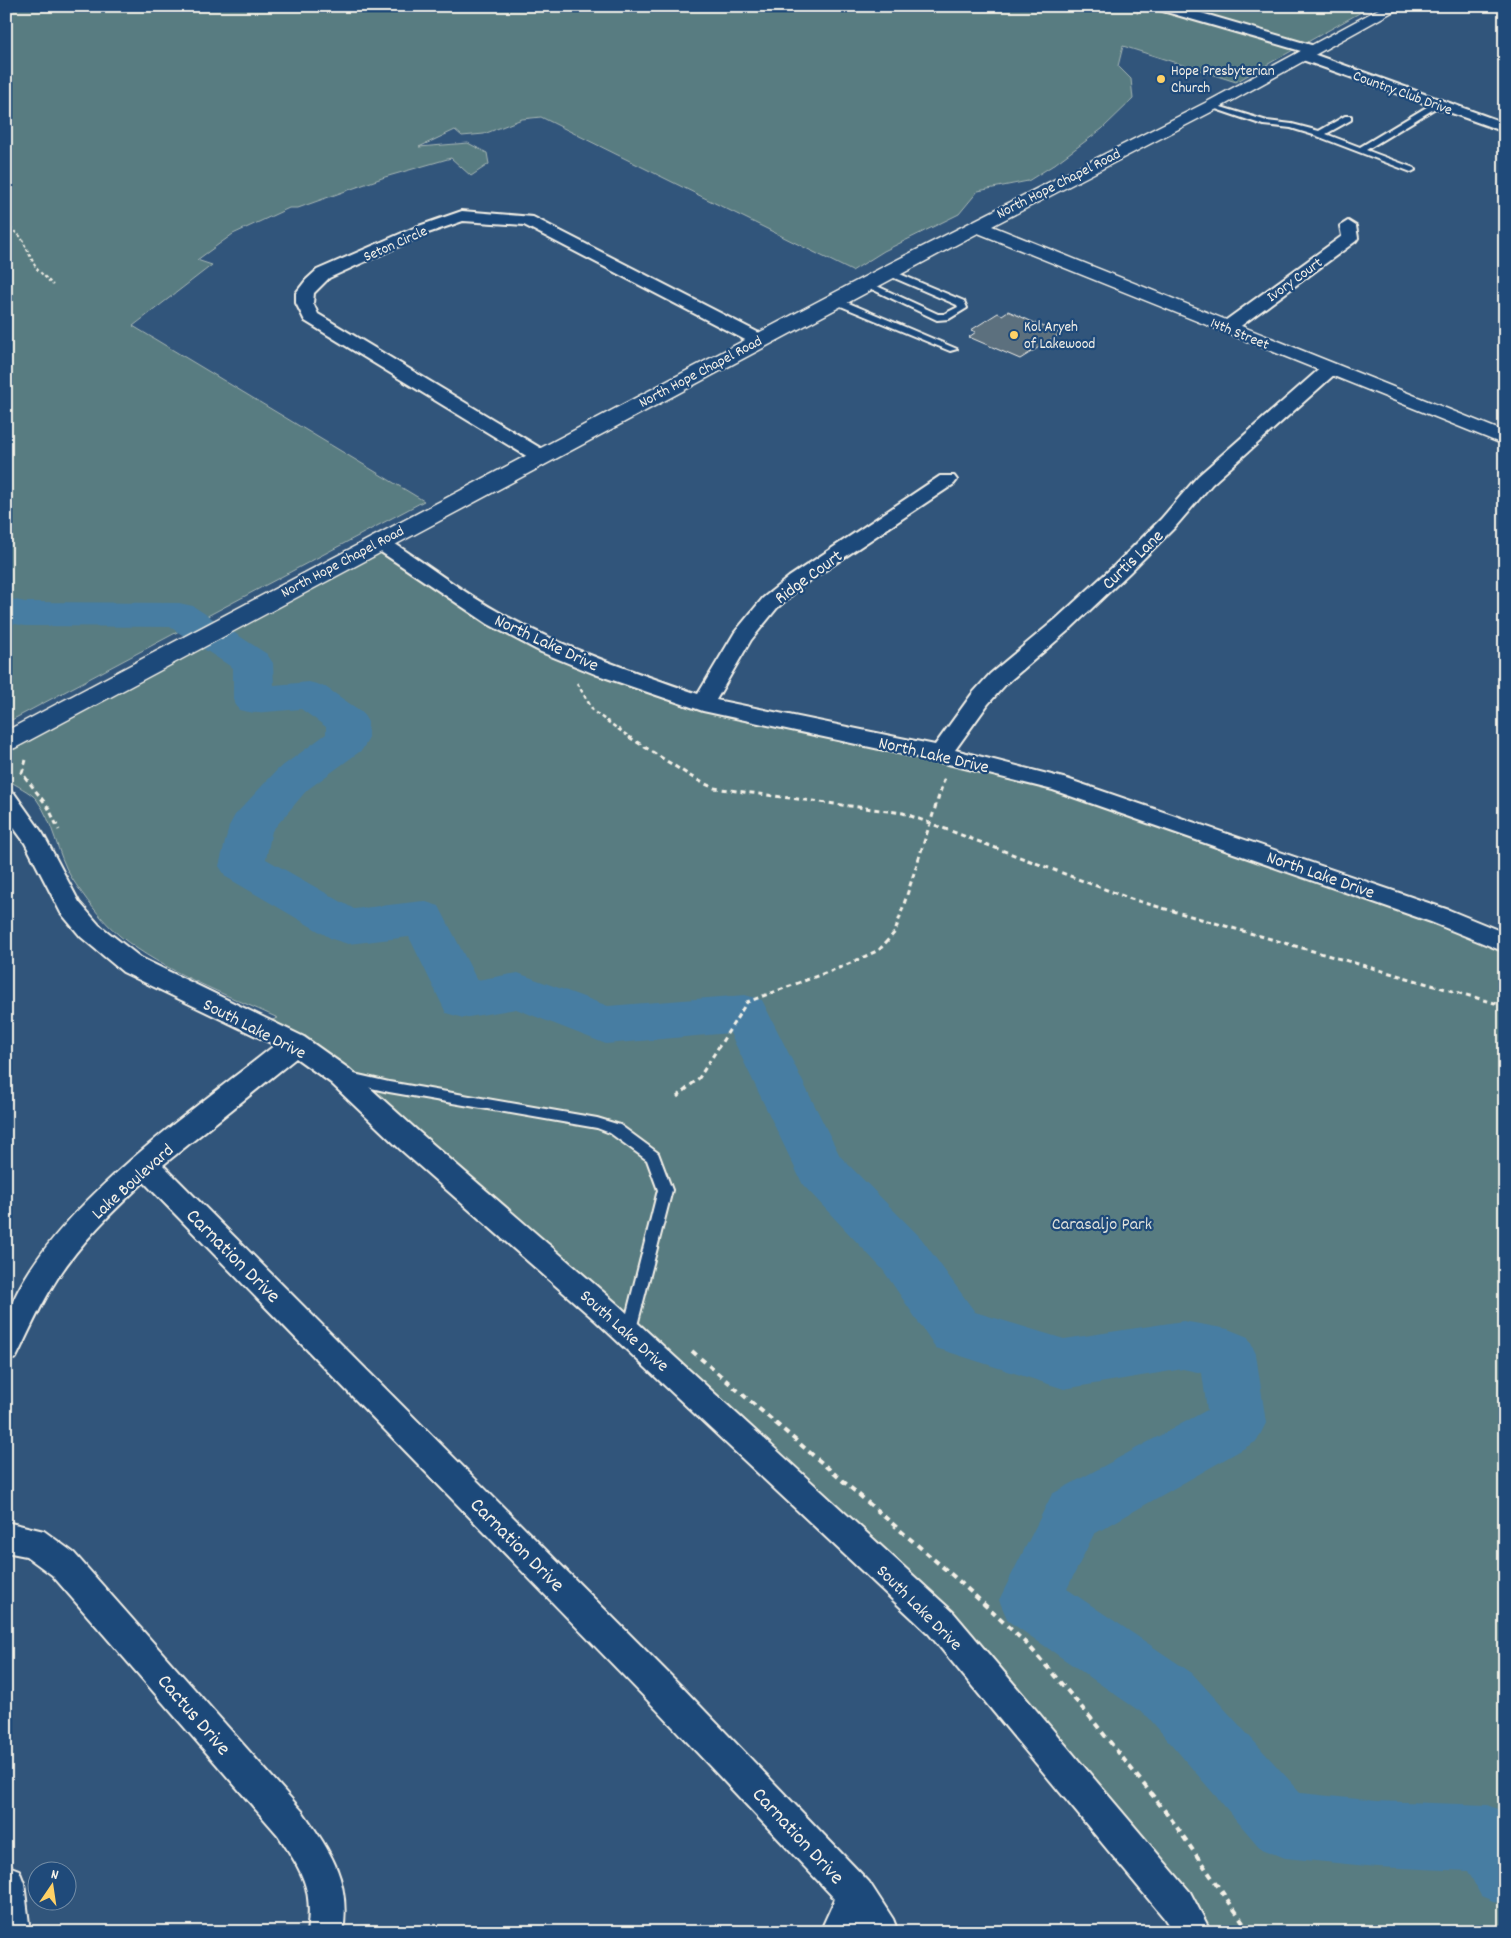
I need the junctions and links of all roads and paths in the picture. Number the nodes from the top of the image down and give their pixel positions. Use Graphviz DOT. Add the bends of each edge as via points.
graph roads {
  1 [pos="1161,6"];
  2 [pos="1396,6"];
  3 [pos="1307,53"];
  4 [pos="1438,104"];
  5 [pos="1211,106"];
  6 [pos="1348,118"];
  7 [pos="1505,128"];
  8 [pos="1320,134"];
  9 [pos="1360,150"];
  10 [pos="1411,170"];
  11 [pos="6,224"];
  12 [pos="976,226"];
  13 [pos="1348,226"];
  14 [pos="888,272"];
  15 [pos="865,284"];
  16 [pos="53,285"];
  17 [pos="834,300"];
  18 [pos="1228,328"];
  19 [pos="759,340"];
  20 [pos="953,349"];
  21 [pos="1330,369"];
  22 [pos="1505,439"];
  23 [pos="540,456"];
  24 [pos="947,480"];
  25 [pos="379,542"];
  26 [pos="558,651"];
  27 [pos="703,704"];
  28 [pos="6,742"];
  29 [pos="945,756"];
  30 [pos="6,799"];
  31 [pos="931,822"];
  32 [pos="1505,943"];
  33 [pos="1505,1006"];
  34 [pos="294,1044"];
  35 [pos="340,1076"];
  36 [pos="677,1097"];
  37 [pos="145,1165"];
  38 [pos="629,1333"];
  39 [pos="6,1349"];
  40 [pos="6,1538"];
  41 [pos="6,1883"];
  42 [pos="856,1895"];
  43 [pos="12,1932"];
  44 [pos="325,1932"];
  45 [pos="838,1932"];
  46 [pos="880,1932"];
  47 [pos="1193,1932"];
  1 -- 3 [label="street, Country Club Drive"];
  2 -- 3 [label="main road, North Hope Chapel Road"];
  3 -- 4 [label="street, Country Club Drive"];
  3 -- 5 [label="main road, North Hope Chapel Road"];
  4 -- 7 [label="street, Country Club Drive"];
  4 -- 9 [label="lane"];
  5 -- 8 [label="lane"];
  5 -- 12 [label="main road, North Hope Chapel Road"];
  6 -- 8 [label="lane"];
  8 -- 9 [label="lane"];
  9 -- 10 [label="lane"];
  11 -- 16 [label="path" via="21,237 36,268"];
  12 -- 14 [label="main road, North Hope Chapel Road"];
  12 -- 18 [label="main road, 14th Street"];
  13 -- 18 [label="street, Ivory Court" via="1350,238"];
  14 -- 15 [label="main road, North Hope Chapel Road"];
  14 -- 15 [label="lane" via="961,303 963,308 946,317 937,317"];
  15 -- 17 [label="main road, North Hope Chapel Road"];
  17 -- 19 [label="main road, North Hope Chapel Road"];
  17 -- 20 [label="lane"];
  18 -- 21 [label="main road, 14th Street"];
  19 -- 23 [label="main road, North Hope Chapel Road"];
  19 -- 23 [label="street, Seton Circle" via="552,232 527,220 510,217 462,216 422,230 323,274 304,292 304,306 311,317"];
  21 -- 22 [label="main road, 14th Street"];
  21 -- 29 [label="street, Curtis Lane" via="1205,480 1168,524 1102,588 998,679 980,700"];
  23 -- 25 [label="main road, North Hope Chapel Road"];
  24 -- 27 [label="street, Ridge Court" via="770,603 742,637"];
  25 -- 26 [label="street, North Lake Drive" via="495,619"];
  25 -- 28 [label="main road, North Hope Chapel Road"];
  26 -- 27 [label="street, North Lake Drive"];
  26 -- 31 [label="path" via="594,712 645,748 714,788 903,813"];
  27 -- 29 [label="street, North Lake Drive"];
  29 -- 31 [label="path"];
  29 -- 32 [label="street, North Lake Drive" via="1058,784 1238,844 1440,916"];
  30 -- 34 [label="street, South Lake Drive" via="35,840 70,907 107,946 132,965"];
  31 -- 33 [label="path" via="1131,899"];
  31 -- 36 [label="path" via="895,932 879,950 747,1002 699,1078"];
  34 -- 35 [label="street, South Lake Drive"];
  34 -- 37 [label="street, Lake Boulevard"];
  35 -- 38 [label="street, South Lake Drive"];
  35 -- 38 [label="lane" via="597,1123 615,1129 653,1157 665,1190"];
  37 -- 39 [label="street, Lake Boulevard" via="63,1248 31,1296"];
  37 -- 42 [label="street, Carnation Drive" via="670,1699"];
  38 -- 47 [label="street, South Lake Drive" via="941,1623 1177,1905"];
  40 -- 44 [label="street, Cactus Drive" via="33,1542 63,1564 290,1823 320,1868 328,1913"];
  41 -- 43 [label="street"];
  42 -- 45 [label="street"];
  42 -- 46 [label="street, Carnation Drive"];
}
